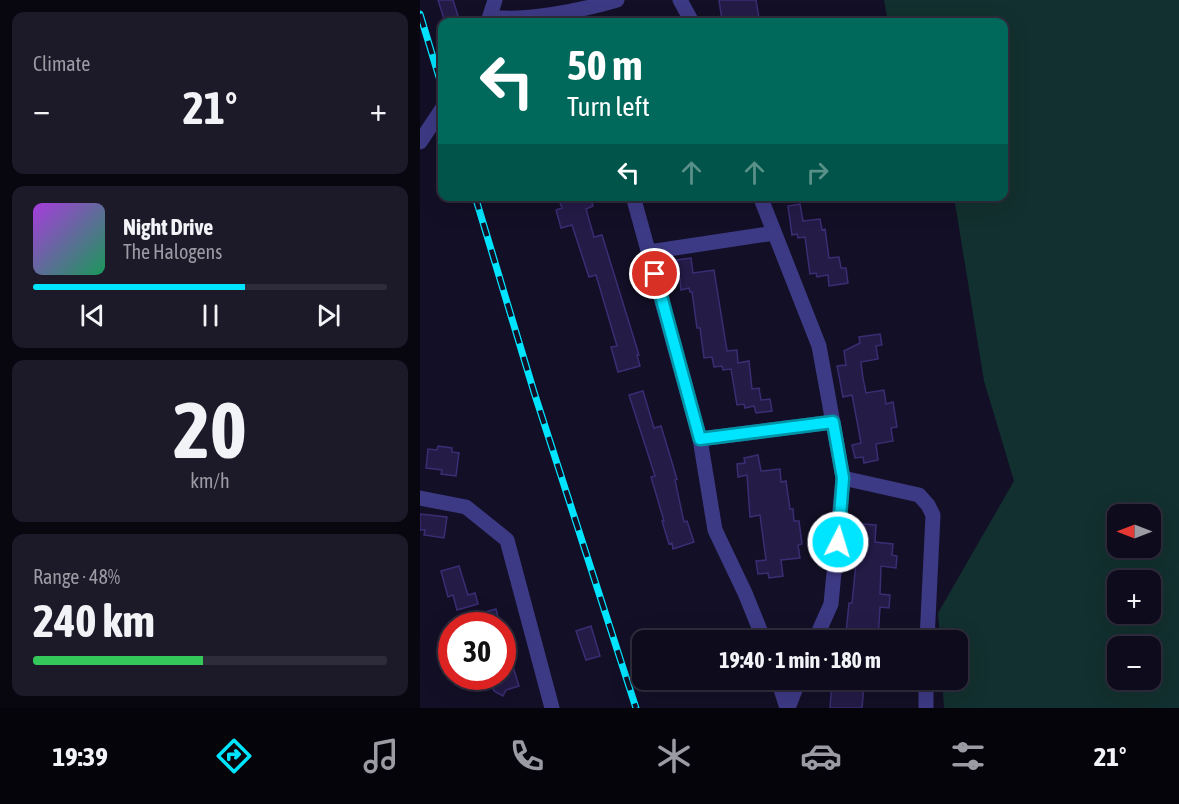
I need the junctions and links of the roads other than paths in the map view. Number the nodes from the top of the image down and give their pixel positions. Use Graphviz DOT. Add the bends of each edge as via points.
graph roads {
  1 [pos="495,0"];
  2 [pos="617,0"];
  3 [pos="680,0"];
  4 [pos="581,16"];
  5 [pos="490,18"];
  6 [pos="530,18"];
  7 [pos="690,18"];
  8 [pos="438,115"];
  9 [pos="420,142"];
  10 [pos="634,201"];
  11 [pos="762,201"];
  12 [pos="774,233"];
  13 [pos="649,252"];
  14 [pos="833,422"];
  15 [pos="700,439"];
  16 [pos="843,478"];
  17 [pos="420,498"];
  18 [pos="760,630"];
  19 [pos="820,630"];
  20 [pos="927,630"];
  21 [pos="781,690"];
  22 [pos="794,690"];
  23 [pos="926,690"];
  24 [pos="552,708"];
  25 [pos="787,708"];
  26 [pos="926,708"];
  1 -- 5 [label="street"];
  2 -- 4 [label="street"];
  3 -- 7 [label="street"];
  4 -- 6 [label="street"];
  8 -- 9 [label="street"];
  10 -- 13 [label="street"];
  11 -- 12 [label="street"];
  12 -- 13 [label="street"];
  12 -- 14 [label="street" via="819,346"];
  13 -- 15 [label="street"];
  14 -- 15 [label="street"];
  14 -- 16 [label="street"];
  15 -- 18 [label="street" via="715,530"];
  16 -- 19 [label="street" via="831,604"];
  16 -- 20 [label="street" via="919,495 928,505 933,515"];
  17 -- 24 [label="street" via="466,507 507,540"];
  21 -- 25 [label="street"];
  22 -- 25 [label="street"];
  23 -- 26 [label="street"];
}
